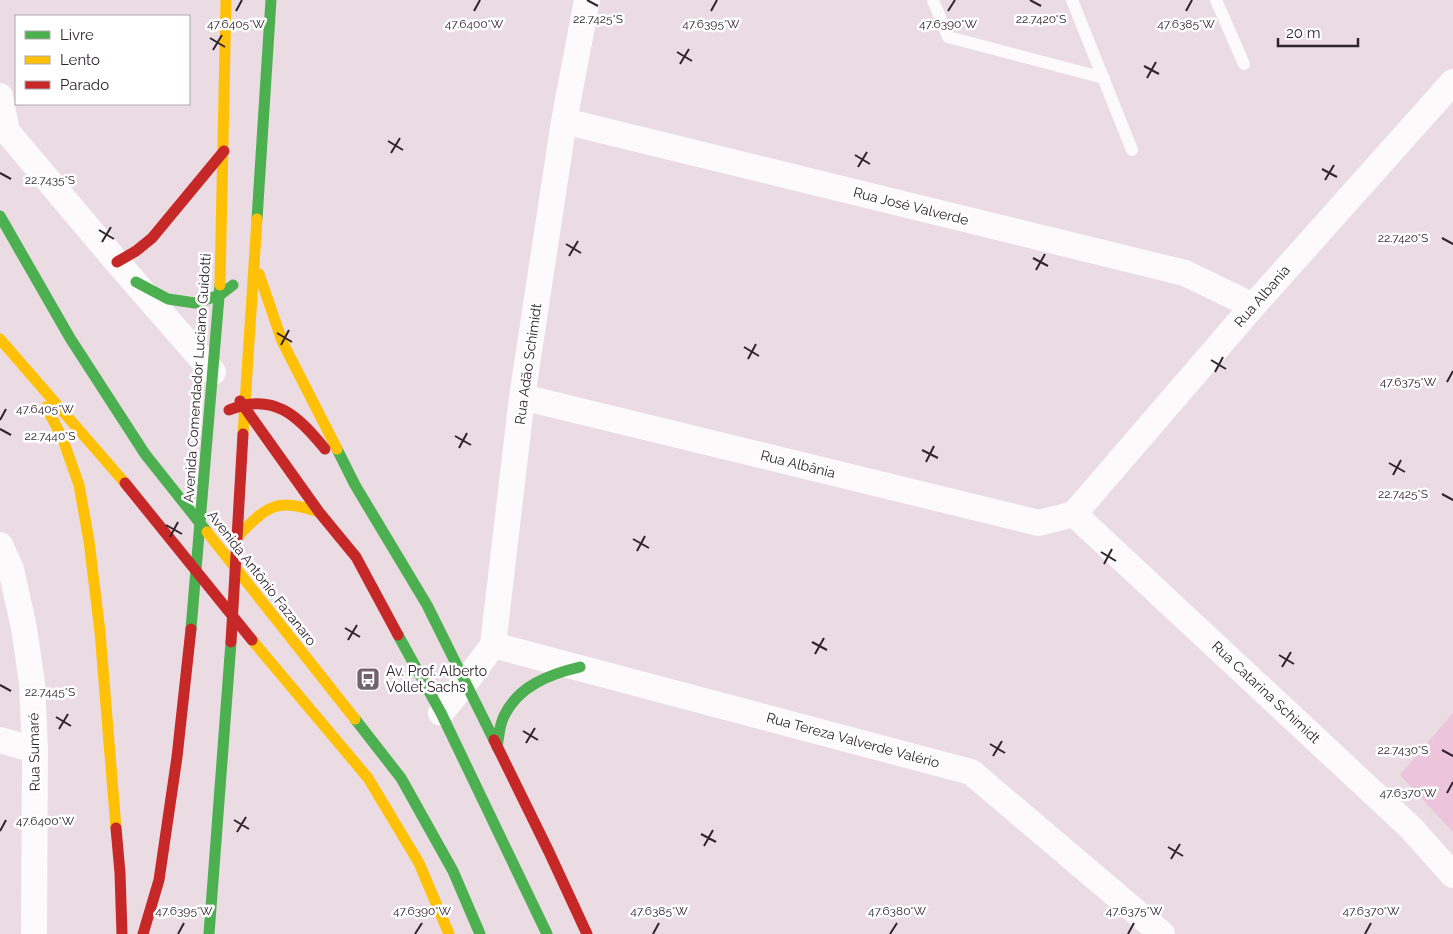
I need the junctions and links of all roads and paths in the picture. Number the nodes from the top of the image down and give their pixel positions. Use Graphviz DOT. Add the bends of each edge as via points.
graph roads {
  1 [pos="226,0"];
  2 [pos="271,0"];
  3 [pos="587,0"];
  4 [pos="933,0"];
  5 [pos="1072,0"];
  6 [pos="1216,0"];
  7 [pos="1244,64"];
  8 [pos="1104,78"];
  9 [pos="1453,82"];
  10 [pos="0,96"];
  11 [pos="564,121"];
  12 [pos="4,128"];
  13 [pos="1132,150"];
  14 [pos="224,151"];
  15 [pos="0,216"];
  16 [pos="254,259"];
  17 [pos="117,262"];
  18 [pos="136,282"];
  19 [pos="220,294"];
  20 [pos="1253,306"];
  21 [pos="0,339"];
  22 [pos="22,364"];
  23 [pos="224,383"];
  24 [pos="522,397"];
  25 [pos="244,406"];
  26 [pos="209,429"];
  27 [pos="355,485"];
  28 [pos="319,512"];
  29 [pos="1074,514"];
  30 [pos="238,536"];
  31 [pos="0,545"];
  32 [pos="493,645"];
  33 [pos="580,667"];
  34 [pos="465,683"];
  35 [pos="441,713"];
  36 [pos="0,740"];
  37 [pos="497,747"];
  38 [pos="35,750"];
  39 [pos="1453,875"];
  40 [pos="34,934"];
  41 [pos="122,934"];
  42 [pos="143,934"];
  43 [pos="209,934"];
  44 [pos="449,934"];
  45 [pos="480,934"];
  46 [pos="547,934"];
  47 [pos="587,934"];
  48 [pos="1162,934"];
  1 -- 14 [label="main road, Avenida Comendador Luciano Guidotti"];
  2 -- 16 [label="main road"];
  3 -- 11 [label="street, Rua Adão Schimidt"];
  4 -- 8 [label="lane" via="948,37"];
  5 -- 8 [label="lane"];
  6 -- 7 [label="lane"];
  8 -- 13 [label="lane"];
  9 -- 20 [label="street, Rua Albania"];
  10 -- 12 [label="street"];
  11 -- 20 [label="street, Rua José Valverde" via="1185,272"];
  11 -- 24 [label="street, Rua Adão Schimidt"];
  12 -- 17 [label="street"];
  14 -- 17 [label="main road" via="152,238"];
  14 -- 19 [label="main road, Avenida Comendador Luciano Guidotti"];
  15 -- 45 [label="main road, Avenida Antônio Fazanaro" via="70,338 145,454 401,778 453,871"];
  16 -- 19 [label="main road" via="236,282"];
  16 -- 25 [label="main road"];
  16 -- 27 [label="main road" via="282,341"];
  17 -- 18 [label="street"];
  18 -- 19 [label="main road" via="168,299 195,303"];
  18 -- 23 [label="street"];
  19 -- 23 [label="main road, Avenida Comendador Luciano Guidotti"];
  20 -- 29 [label="street, Rua Albania"];
  21 -- 22 [label="main road"];
  22 -- 41 [label="main road" via="62,437 79,485 89,541 101,642"];
  22 -- 44 [label="main road" via="138,497 262,653 368,778 419,863"];
  23 -- 25 [label="main road"];
  23 -- 26 [label="main road, Avenida Comendador Luciano Guidotti"];
  24 -- 29 [label="street, Rua Albânia" via="1039,523"];
  24 -- 32 [label="street, Rua Adão Schimidt"];
  25 -- 26 [label="main road" via="222,414"];
  25 -- 27 [label="main road" via="271,404 294,415"];
  25 -- 28 [label="main road"];
  25 -- 30 [label="main road"];
  26 -- 42 [label="main road, Avenida Comendador Luciano Guidotti" via="194,612 177,756 159,880"];
  27 -- 34 [label="main road" via="427,605"];
  28 -- 30 [label="main road" via="299,504 280,504 260,514"];
  28 -- 35 [label="main road" via="356,556"];
  29 -- 39 [label="street, Rua Catarina Schimidt" via="1411,828"];
  30 -- 43 [label="main road"];
  31 -- 38 [label="street, Rua Sumaré" via="12,569 24,628 32,683"];
  32 -- 33 [label="street, Rua Tereza Valverde Valério"];
  32 -- 34 [label="street, Rua Adão Schimidt"];
  33 -- 37 [label="main road" via="546,676 518,695 503,717"];
  33 -- 48 [label="street, Rua Tereza Valverde Valério" via="971,772"];
  34 -- 35 [label="street, Rua Adão Schimidt"];
  34 -- 37 [label="main road"];
  35 -- 46 [label="main road"];
  36 -- 38 [label="street"];
  37 -- 47 [label="main road"];
  38 -- 40 [label="street, Rua Sumaré"];
}
